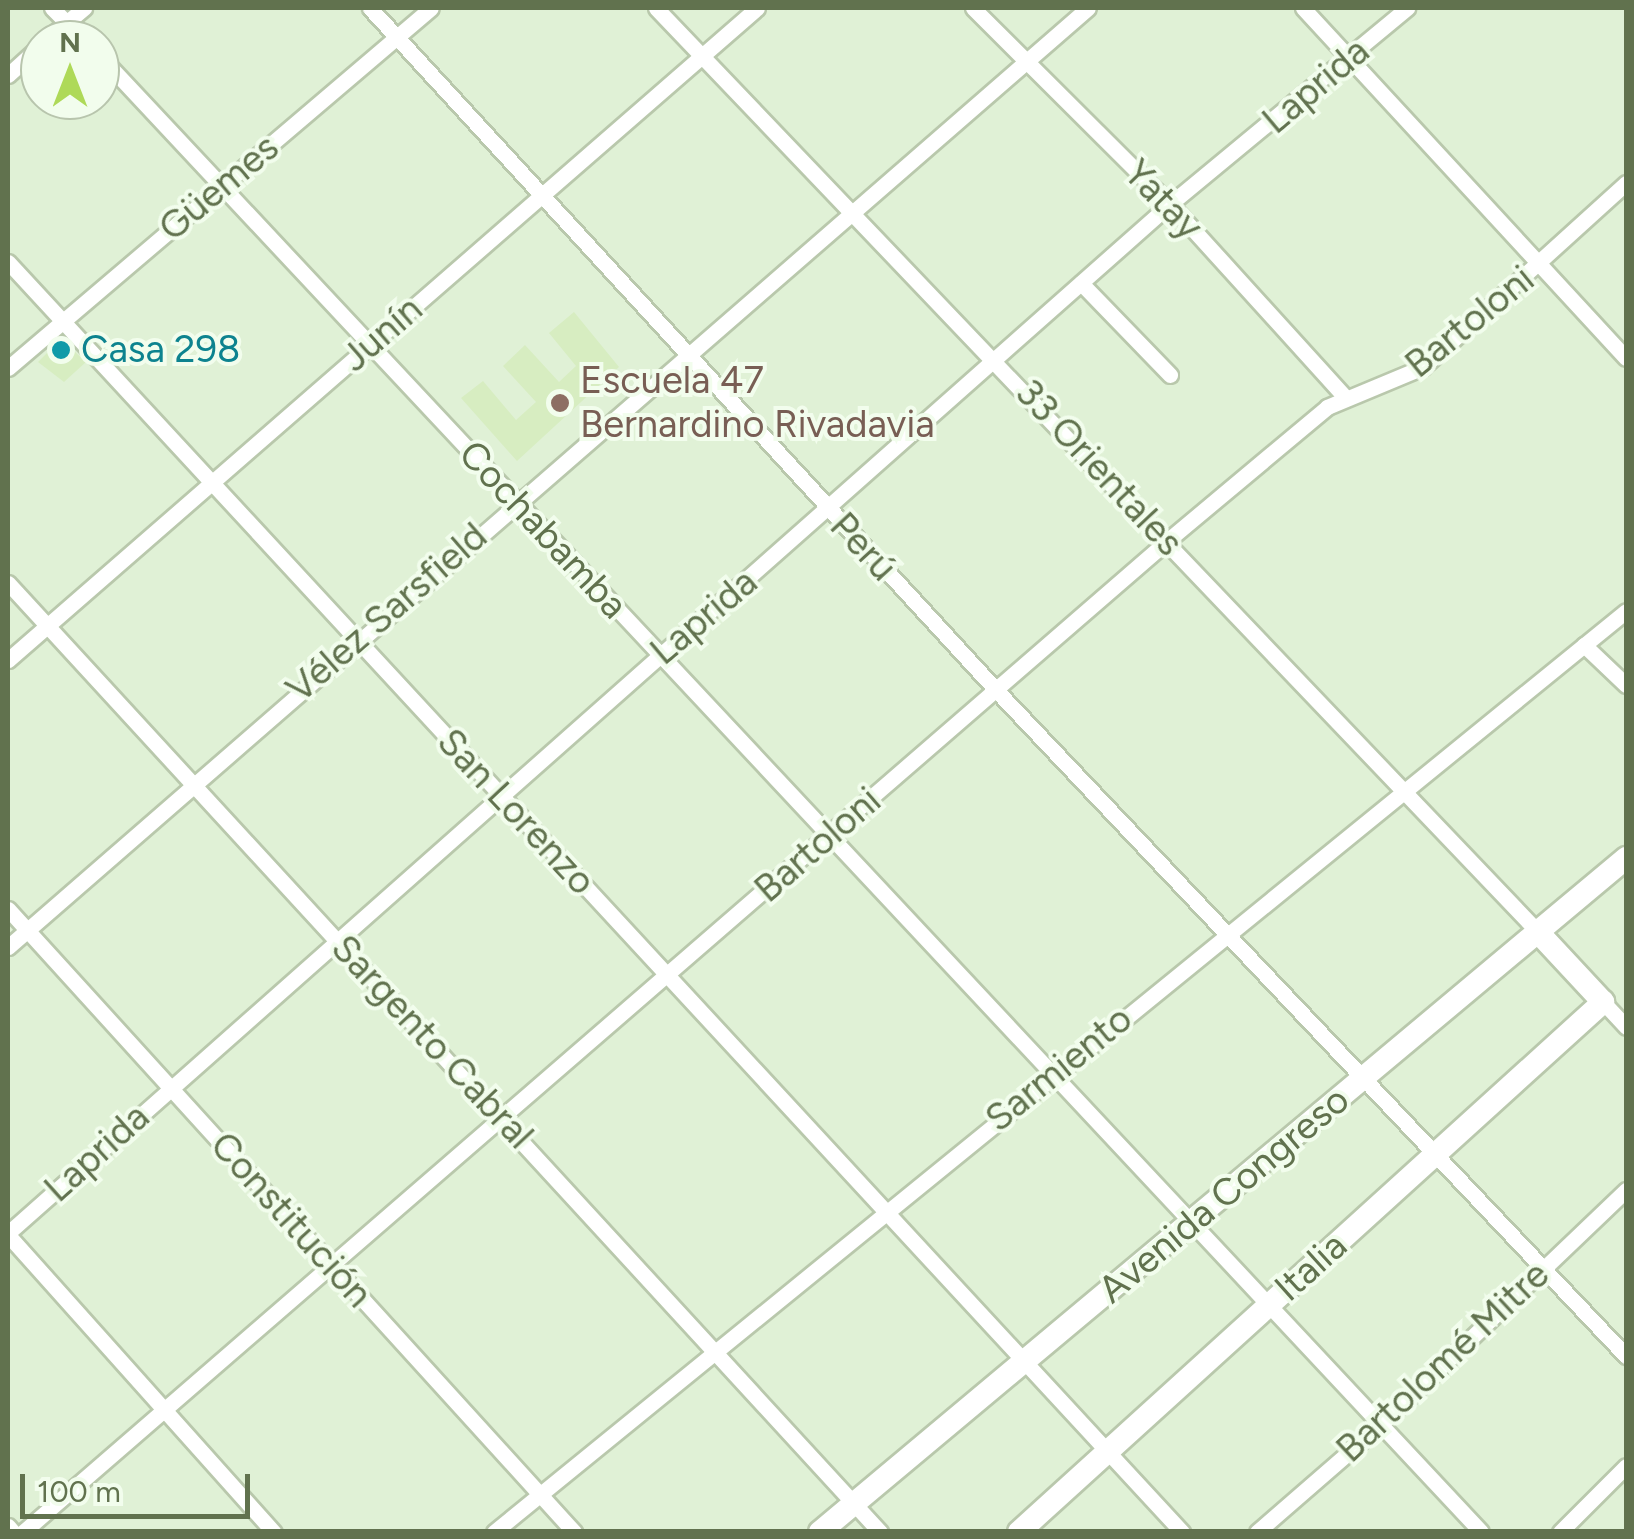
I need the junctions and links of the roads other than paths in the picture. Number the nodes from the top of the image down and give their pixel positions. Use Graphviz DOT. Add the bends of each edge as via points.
graph roads {
  1 [pos="370,8"];
  2 [pos="431,8"];
  3 [pos="656,8"];
  4 [pos="757,8"];
  5 [pos="973,8"];
  6 [pos="1088,8"];
  7 [pos="1303,8"];
  8 [pos="1407,8"];
  9 [pos="398,35"];
  10 [pos="702,56"];
  11 [pos="1350,59"];
  12 [pos="1024,62"];
  13 [pos="120,77"];
  14 [pos="1626,183"];
  15 [pos="224,184"];
  16 [pos="543,194"];
  17 [pos="1170,204"];
  18 [pos="849,209"];
  19 [pos="8,262"];
  20 [pos="1541,264"];
  21 [pos="1081,283"];
  22 [pos="62,322"];
  23 [pos="369,345"];
  24 [pos="686,351"];
  25 [pos="1626,358"];
  26 [pos="996,359"];
  27 [pos="8,368"];
  28 [pos="1170,375"];
  29 [pos="1346,398"];
  30 [pos="211,482"];
  31 [pos="515,501"];
  32 [pos="829,510"];
  33 [pos="1167,541"];
  34 [pos="8,583"];
  35 [pos="1626,611"];
  36 [pos="47,626"];
  37 [pos="356,640"];
  38 [pos="1584,645"];
  39 [pos="660,654"];
  40 [pos="8,660"];
  41 [pos="1626,686"];
  42 [pos="996,690"];
  43 [pos="193,783"];
  44 [pos="1404,790"];
  45 [pos="500,795"];
  46 [pos="830,836"];
  47 [pos="1626,858"];
  48 [pos="8,909"];
  49 [pos="26,930"];
  50 [pos="1538,932"];
  51 [pos="1226,934"];
  52 [pos="338,940"];
  53 [pos="8,947"];
  54 [pos="668,976"];
  55 [pos="1603,1002"];
  56 [pos="1626,1027"];
  57 [pos="1054,1073"];
  58 [pos="1364,1078"];
  59 [pos="171,1088"];
  60 [pos="503,1119"];
  61 [pos="1435,1154"];
  62 [pos="1626,1190"];
  63 [pos="886,1212"];
  64 [pos="1190,1224"];
  65 [pos="8,1234"];
  66 [pos="334,1266"];
  67 [pos="1542,1267"];
  68 [pos="1268,1306"];
  69 [pos="716,1351"];
  70 [pos="1626,1356"];
  71 [pos="1024,1362"];
  72 [pos="162,1413"];
  73 [pos="1380,1425"];
  74 [pos="1108,1452"];
  75 [pos="1626,1466"];
  76 [pos="540,1495"];
  77 [pos="854,1503"];
  78 [pos="8,1526"];
  79 [pos="12,1532"];
  80 [pos="23,1532"];
  81 [pos="274,1532"];
  82 [pos="494,1532"];
  83 [pos="574,1532"];
  84 [pos="820,1532"];
  85 [pos="880,1532"];
  86 [pos="1019,1532"];
  87 [pos="1182,1532"];
  88 [pos="1257,1532"];
  89 [pos="1482,1532"];
  90 [pos="1560,1532"];
  1 -- 9 [label="street, Perú"];
  2 -- 9 [label="street, Güemes"];
  3 -- 10 [label="street, 33 Orientales"];
  4 -- 10 [label="street, Junín"];
  5 -- 12 [label="street, Yatay"];
  6 -- 12 [label="street, Vélez Sarsfield"];
  7 -- 11 [label="street"];
  8 -- 11 [label="street, Laprida"];
  9 -- 15 [label="street, Güemes"];
  9 -- 16 [label="street, Perú"];
  10 -- 16 [label="street, Junín"];
  10 -- 18 [label="street, 33 Orientales"];
  11 -- 17 [label="street, Laprida"];
  11 -- 20 [label="street"];
  12 -- 17 [label="street, Yatay"];
  12 -- 18 [label="street, Vélez Sarsfield"];
  13 -- 15 [label="street, Cochabamba"];
  14 -- 20 [label="street, Bartoloni"];
  15 -- 22 [label="street, Güemes"];
  15 -- 23 [label="street, Cochabamba"];
  16 -- 23 [label="street, Junín"];
  16 -- 24 [label="street, Perú"];
  17 -- 21 [label="street, Laprida"];
  17 -- 29 [label="street, Yatay"];
  18 -- 24 [label="street, Vélez Sarsfield"];
  18 -- 26 [label="street, 33 Orientales"];
  19 -- 22 [label="street, San Lorenzo"];
  20 -- 25 [label="street"];
  20 -- 29 [label="street, Bartoloni" via="1423,367"];
  21 -- 26 [label="street, Laprida"];
  21 -- 28 [label="street"];
  22 -- 27 [label="street, Güemes"];
  22 -- 30 [label="street, San Lorenzo"];
  23 -- 30 [label="street, Junín"];
  23 -- 31 [label="street, Cochabamba"];
  24 -- 31 [label="street, Vélez Sarsfield"];
  24 -- 32 [label="street, Perú"];
  26 -- 32 [label="street, Laprida"];
  26 -- 33 [label="street, 33 Orientales"];
  29 -- 33 [label="street, Bartoloni"];
  30 -- 36 [label="street, Junín"];
  30 -- 37 [label="street, San Lorenzo"];
  31 -- 37 [label="street, Vélez Sarsfield"];
  31 -- 39 [label="street, Cochabamba"];
  32 -- 39 [label="street, Laprida"];
  32 -- 42 [label="street, Perú"];
  33 -- 42 [label="street, Bartoloni"];
  33 -- 44 [label="street, 33 Orientales"];
  34 -- 36 [label="street, Sargento Cabral"];
  35 -- 38 [label="street, Sarmiento"];
  36 -- 40 [label="street, Junín"];
  36 -- 43 [label="street, Sargento Cabral"];
  37 -- 43 [label="street, Vélez Sarsfield"];
  37 -- 45 [label="street, San Lorenzo"];
  38 -- 41 [label="street"];
  38 -- 44 [label="street, Sarmiento"];
  39 -- 45 [label="street, Laprida"];
  39 -- 46 [label="street, Cochabamba"];
  42 -- 46 [label="street, Bartoloni"];
  42 -- 51 [label="street, Perú"];
  43 -- 49 [label="street, Vélez Sarsfield"];
  43 -- 52 [label="street, Sargento Cabral"];
  44 -- 50 [label="street, 33 Orientales"];
  44 -- 51 [label="street, Sarmiento"];
  45 -- 52 [label="street, Laprida"];
  45 -- 54 [label="street, San Lorenzo"];
  46 -- 54 [label="street, Bartoloni"];
  46 -- 57 [label="street, Cochabamba"];
  47 -- 50 [label="street, Avenida Congreso"];
  48 -- 49 [label="street, Constitución"];
  49 -- 53 [label="street, Vélez Sarsfield"];
  49 -- 59 [label="street, Constitución"];
  50 -- 55 [label="street"];
  50 -- 58 [label="street, Avenida Congreso"];
  51 -- 57 [label="street, Sarmiento"];
  51 -- 58 [label="street, Perú"];
  52 -- 59 [label="street, Laprida"];
  52 -- 60 [label="street, Sargento Cabral"];
  54 -- 60 [label="street, Bartoloni"];
  54 -- 63 [label="street, San Lorenzo"];
  55 -- 56 [label="street"];
  55 -- 61 [label="street, Italia"];
  57 -- 63 [label="street, Sarmiento"];
  57 -- 64 [label="street, Cochabamba"];
  58 -- 61 [label="street, Perú"];
  58 -- 64 [label="street, Avenida Congreso"];
  59 -- 65 [label="street, Laprida"];
  59 -- 66 [label="street, Constitución"];
  60 -- 66 [label="street, Bartoloni"];
  60 -- 69 [label="street, Sargento Cabral"];
  61 -- 67 [label="street, Perú"];
  61 -- 68 [label="street, Italia"];
  62 -- 67 [label="street, Bartolomé Mitre"];
  63 -- 69 [label="street, Sarmiento"];
  63 -- 71 [label="street, San Lorenzo"];
  64 -- 68 [label="street, Cochabamba"];
  64 -- 71 [label="street, Avenida Congreso"];
  65 -- 72 [label="street"];
  66 -- 72 [label="street, Bartoloni"];
  66 -- 76 [label="street, Constitución"];
  67 -- 70 [label="street, Perú"];
  67 -- 73 [label="street, Bartolomé Mitre"];
  68 -- 73 [label="street, Cochabamba"];
  68 -- 74 [label="street, Italia"];
  69 -- 76 [label="street, Sarmiento"];
  69 -- 77 [label="street, Sargento Cabral"];
  71 -- 74 [label="street, San Lorenzo"];
  71 -- 77 [label="street, Avenida Congreso"];
  72 -- 80 [label="street, Bartoloni"];
  72 -- 81 [label="street"];
  73 -- 88 [label="street, Bartolomé Mitre"];
  73 -- 89 [label="street, Cochabamba"];
  74 -- 86 [label="street, Italia"];
  74 -- 87 [label="street, San Lorenzo"];
  75 -- 90 [label="street"];
  76 -- 82 [label="street, Sarmiento"];
  76 -- 83 [label="street, Constitución"];
  77 -- 84 [label="street, Avenida Congreso"];
  77 -- 85 [label="street, Sargento Cabral"];
  78 -- 79 [label="street"];
}
